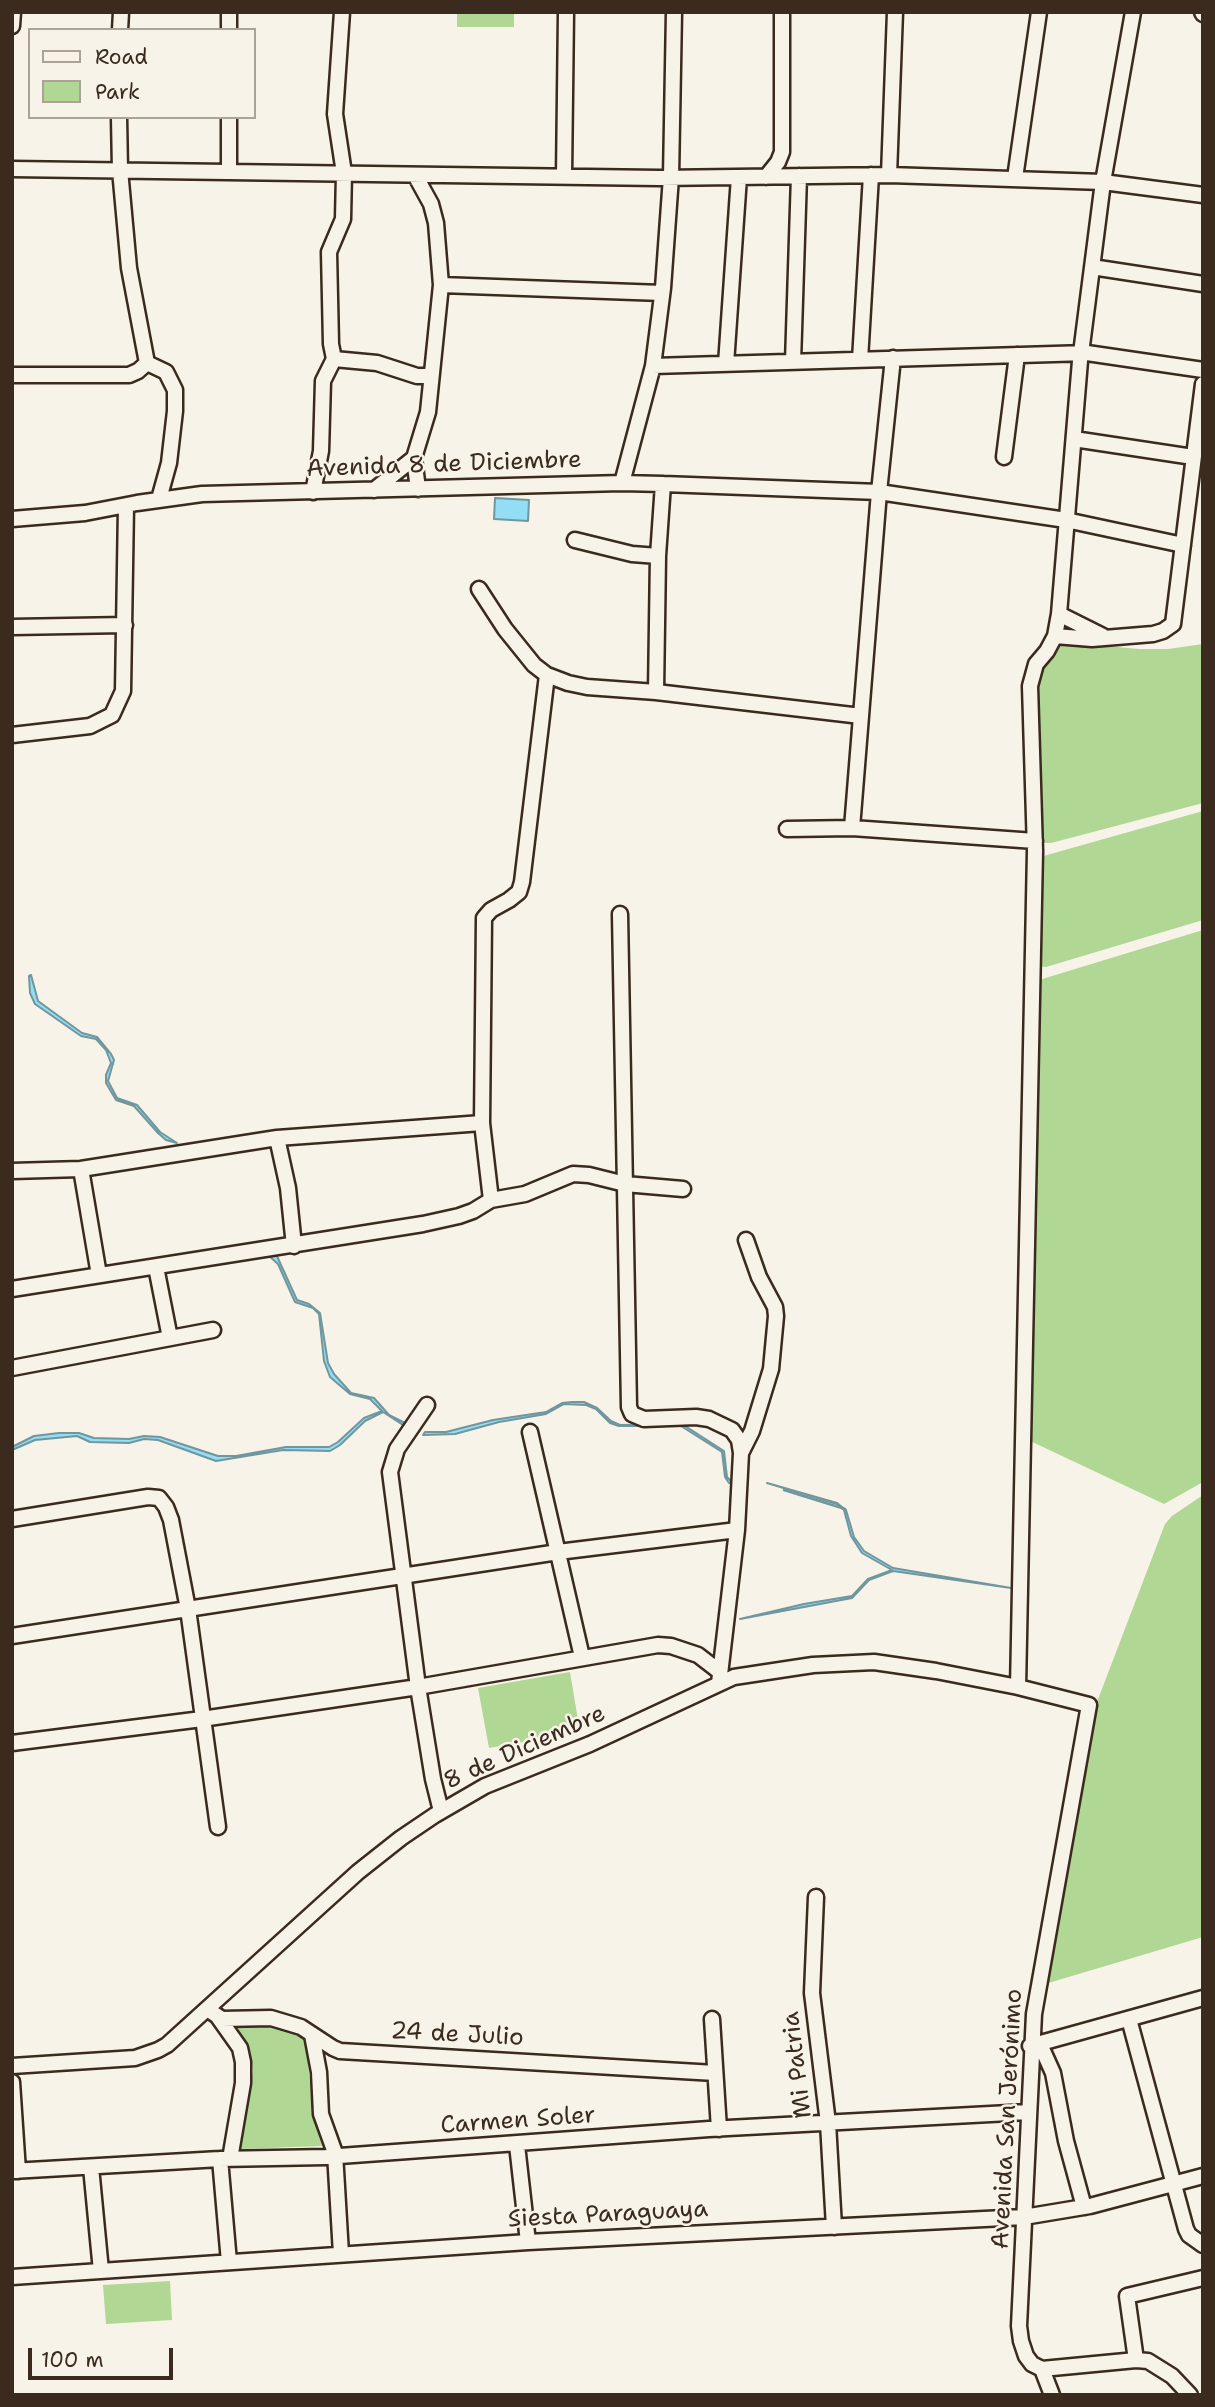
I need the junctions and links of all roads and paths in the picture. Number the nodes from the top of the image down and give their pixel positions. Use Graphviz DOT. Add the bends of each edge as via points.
graph roads {
  1 [pos="13,12"];
  2 [pos="342,12"];
  3 [pos="566,12"];
  4 [pos="674,12"];
  5 [pos="782,12"];
  6 [pos="895,12"];
  7 [pos="1039,12"];
  8 [pos="1133,12"];
  9 [pos="12,26"];
  10 [pos="118,119"];
  11 [pos="229,119"];
  12 [pos="12,169"];
  13 [pos="120,170"];
  14 [pos="229,172"];
  15 [pos="344,173"];
  16 [pos="415,175"];
  17 [pos="871,175"];
  18 [pos="889,175"];
  19 [pos="564,176"];
  20 [pos="799,176"];
  21 [pos="671,177"];
  22 [pos="739,177"];
  23 [pos="765,177"];
  24 [pos="1016,178"];
  25 [pos="1103,182"];
  26 [pos="1203,195"];
  27 [pos="1092,267"];
  28 [pos="1203,284"];
  29 [pos="441,285"];
  30 [pos="662,293"];
  31 [pos="1081,353"];
  32 [pos="1017,355"];
  33 [pos="893,358"];
  34 [pos="334,359"];
  35 [pos="860,360"];
  36 [pos="793,362"];
  37 [pos="147,363"];
  38 [pos="726,364"];
  39 [pos="653,366"];
  40 [pos="1203,370"];
  41 [pos="12,375"];
  42 [pos="431,376"];
  43 [pos="1203,384"];
  44 [pos="1074,439"];
  45 [pos="1004,457"];
  46 [pos="1193,457"];
  47 [pos="414,458"];
  48 [pos="622,483"];
  49 [pos="663,484"];
  50 [pos="418,489"];
  51 [pos="374,490"];
  52 [pos="313,492"];
  53 [pos="879,492"];
  54 [pos="159,499"];
  55 [pos="127,506"];
  56 [pos="12,519"];
  57 [pos="1066,520"];
  58 [pos="575,540"];
  59 [pos="1183,545"];
  60 [pos="658,556"];
  61 [pos="479,589"];
  62 [pos="1059,614"];
  63 [pos="125,625"];
  64 [pos="12,627"];
  65 [pos="1055,636"];
  66 [pos="1103,636"];
  67 [pos="547,675"];
  68 [pos="656,692"];
  69 [pos="861,716"];
  70 [pos="12,735"];
  71 [pos="852,828"];
  72 [pos="787,829"];
  73 [pos="1035,841"];
  74 [pos="620,914"];
  75 [pos="482,1123"];
  76 [pos="277,1138"];
  77 [pos="80,1169"];
  78 [pos="12,1171"];
  79 [pos="625,1184"];
  80 [pos="683,1189"];
  81 [pos="491,1200"];
  82 [pos="746,1240"];
  83 [pos="294,1246"];
  84 [pos="156,1267"];
  85 [pos="99,1275"];
  86 [pos="12,1289"];
  87 [pos="213,1330"];
  88 [pos="170,1338"];
  89 [pos="12,1368"];
  90 [pos="427,1405"];
  91 [pos="530,1432"];
  92 [pos="741,1453"];
  93 [pos="12,1519"];
  94 [pos="737,1530"];
  95 [pos="558,1552"];
  96 [pos="402,1575"];
  97 [pos="188,1608"];
  98 [pos="12,1636"];
  99 [pos="582,1657"];
  100 [pos="719,1678"];
  101 [pos="418,1687"];
  102 [pos="1018,1687"];
  103 [pos="1089,1705"];
  104 [pos="202,1719"];
  105 [pos="12,1743"];
  106 [pos="441,1811"];
  107 [pos="218,1827"];
  108 [pos="817,1897"];
  109 [pos="1203,1998"];
  110 [pos="212,2013"];
  111 [pos="712,2019"];
  112 [pos="1129,2019"];
  113 [pos="312,2035"];
  114 [pos="1035,2045"];
  115 [pos="12,2066"];
  116 [pos="715,2073"];
  117 [pos="12,2082"];
  118 [pos="1028,2112"];
  119 [pos="828,2123"];
  120 [pos="719,2129"];
  121 [pos="517,2145"];
  122 [pos="336,2157"];
  123 [pos="225,2159"];
  124 [pos="91,2166"];
  125 [pos="15,2171"];
  126 [pos="1203,2176"];
  127 [pos="1174,2184"];
  128 [pos="1084,2207"];
  129 [pos="1024,2217"];
  130 [pos="834,2227"];
  131 [pos="528,2242"];
  132 [pos="1203,2245"];
  133 [pos="341,2254"];
  134 [pos="229,2262"];
  135 [pos="101,2271"];
  136 [pos="12,2277"];
  137 [pos="1203,2278"];
  138 [pos="1136,2360"];
  139 [pos="1042,2369"];
  140 [pos="1052,2395"];
  141 [pos="1190,2395"];
  1 -- 9 [label="street"];
  2 -- 15 [label="street" via="335,114"];
  3 -- 19 [label="street"];
  4 -- 21 [label="street"];
  5 -- 23 [label="street" via="782,152"];
  6 -- 18 [label="street"];
  7 -- 24 [label="street"];
  8 -- 25 [label="street"];
  10 -- 13 [label="street"];
  11 -- 14 [label="street"];
  12 -- 13 [label="street"];
  13 -- 14 [label="street"];
  13 -- 37 [label="street" via="130,268"];
  14 -- 15 [label="street"];
  15 -- 16 [label="street"];
  15 -- 34 [label="street" via="343,219 329,252"];
  16 -- 19 [label="street"];
  16 -- 29 [label="street" via="436,223"];
  17 -- 18 [label="street"];
  17 -- 20 [label="street"];
  17 -- 35 [label="street"];
  18 -- 24 [label="street"];
  19 -- 21 [label="street"];
  20 -- 23 [label="street"];
  20 -- 36 [label="street"];
  21 -- 22 [label="street"];
  21 -- 30 [label="street"];
  22 -- 23 [label="street"];
  22 -- 38 [label="street"];
  24 -- 25 [label="street"];
  25 -- 26 [label="street"];
  25 -- 27 [label="street"];
  27 -- 28 [label="street"];
  27 -- 31 [label="street"];
  29 -- 30 [label="street"];
  29 -- 42 [label="street"];
  30 -- 39 [label="street"];
  31 -- 32 [label="street"];
  31 -- 40 [label="street"];
  31 -- 44 [label="street"];
  32 -- 33 [label="street"];
  32 -- 45 [label="street"];
  33 -- 35 [label="street"];
  33 -- 53 [label="street"];
  34 -- 42 [label="street"];
  34 -- 52 [label="street" via="323,381 321,451"];
  35 -- 36 [label="street"];
  36 -- 38 [label="street"];
  37 -- 41 [label="street" via="129,375"];
  37 -- 54 [label="street" via="166,372 175,390 169,463"];
  38 -- 39 [label="street"];
  39 -- 48 [label="street"];
  42 -- 47 [label="street" via="428,412"];
  43 -- 46 [label="street"];
  44 -- 46 [label="street"];
  44 -- 57 [label="street"];
  46 -- 59 [label="street"];
  47 -- 50 [label="street"];
  47 -- 51 [label="street"];
  48 -- 49 [label="street, Avenida 8 de Diciembre"];
  48 -- 50 [label="street, Avenida 8 de Diciembre"];
  49 -- 53 [label="street, Avenida 8 de Diciembre"];
  49 -- 60 [label="street"];
  50 -- 51 [label="street, Avenida 8 de Diciembre"];
  51 -- 52 [label="street, Avenida 8 de Diciembre"];
  52 -- 54 [label="street, Avenida 8 de Diciembre"];
  53 -- 57 [label="street, Avenida 8 de Diciembre"];
  53 -- 69 [label="street"];
  54 -- 55 [label="street, Avenida 8 de Diciembre"];
  55 -- 56 [label="street, Avenida 8 de Diciembre"];
  55 -- 63 [label="street"];
  57 -- 59 [label="street, Avenida 8 de Diciembre"];
  57 -- 62 [label="street"];
  58 -- 60 [label="street"];
  59 -- 66 [label="street" via="1174,624 1153,634"];
  60 -- 68 [label="street"];
  61 -- 67 [label="street" via="519,649"];
  62 -- 65 [label="street"];
  62 -- 66 [label="street"];
  63 -- 64 [label="street"];
  63 -- 70 [label="street" via="123,691 112,715 90,726"];
  65 -- 66 [label="street"];
  65 -- 73 [label="street" via="1036,664 1030,686"];
  67 -- 68 [label="street" via="587,687"];
  67 -- 75 [label="street" via="522,882 519,892 484,918"];
  68 -- 69 [label="street"];
  69 -- 71 [label="street"];
  71 -- 72 [label="street"];
  71 -- 73 [label="street"];
  73 -- 102 [label="street"];
  74 -- 79 [label="street"];
  75 -- 76 [label="street"];
  75 -- 81 [label="street"];
  76 -- 77 [label="street"];
  76 -- 83 [label="street"];
  77 -- 78 [label="street"];
  77 -- 85 [label="street"];
  79 -- 80 [label="street"];
  79 -- 81 [label="street" via="573,1174 525,1194"];
  79 -- 92 [label="street" via="630,1412 644,1419 696,1417 716,1422 732,1430"];
  81 -- 83 [label="street" via="459,1216"];
  82 -- 92 [label="street" via="776,1316 771,1369"];
  83 -- 84 [label="street"];
  84 -- 85 [label="street"];
  84 -- 88 [label="street"];
  85 -- 86 [label="street"];
  87 -- 88 [label="street"];
  88 -- 89 [label="street"];
  90 -- 96 [label="street" via="397,1449 390,1472"];
  91 -- 95 [label="street"];
  92 -- 94 [label="street"];
  93 -- 97 [label="street" via="159,1498 171,1520"];
  94 -- 95 [label="street"];
  94 -- 100 [label="street"];
  95 -- 96 [label="street"];
  95 -- 99 [label="street"];
  96 -- 97 [label="street"];
  96 -- 101 [label="street"];
  97 -- 98 [label="street"];
  97 -- 104 [label="street"];
  99 -- 100 [label="street" via="671,1646 698,1656"];
  99 -- 101 [label="street"];
  100 -- 102 [label="street, 8 de Diciembre" via="874,1662"];
  100 -- 106 [label="street, 8 de Diciembre" via="590,1744 485,1786"];
  101 -- 104 [label="street"];
  101 -- 106 [label="street"];
  102 -- 103 [label="street, 8 de Diciembre"];
  103 -- 114 [label="street, Avenida San Jerónimo" via="1040,1976"];
  104 -- 105 [label="street"];
  104 -- 107 [label="street"];
  106 -- 110 [label="street, 8 de Diciembre" via="348,1881"];
  108 -- 119 [label="street, Mi Patria" via="813,1993"];
  109 -- 112 [label="street"];
  110 -- 113 [label="street, 24 de Julio" via="227,2020 271,2018 302,2027"];
  110 -- 115 [label="street, 8 de Diciembre" via="167,2045 135,2058"];
  110 -- 123 [label="street" via="240,2048 243,2062 243,2083"];
  111 -- 116 [label="street"];
  112 -- 114 [label="street"];
  112 -- 127 [label="street"];
  113 -- 116 [label="street, 24 de Julio" via="340,2050"];
  113 -- 122 [label="street" via="321,2114"];
  114 -- 118 [label="street, Avenida San Jerónimo"];
  114 -- 128 [label="street" via="1053,2073"];
  116 -- 120 [label="street"];
  117 -- 125 [label="street"];
  118 -- 119 [label="street, Carmen Soler"];
  118 -- 129 [label="street, Avenida San Jerónimo"];
  119 -- 120 [label="street, Carmen Soler"];
  119 -- 130 [label="street, Mi Patria"];
  120 -- 121 [label="street, Carmen Soler"];
  121 -- 122 [label="street, Carmen Soler"];
  121 -- 131 [label="street"];
  122 -- 123 [label="street, Carmen Soler"];
  122 -- 133 [label="street"];
  123 -- 124 [label="street, Carmen Soler"];
  123 -- 134 [label="street"];
  124 -- 125 [label="street, Carmen Soler"];
  124 -- 135 [label="street"];
  126 -- 127 [label="street, Siesta Paraguaya"];
  127 -- 128 [label="street, Siesta Paraguaya"];
  127 -- 132 [label="street" via="1186,2229"];
  128 -- 129 [label="street, Siesta Paraguaya"];
  129 -- 130 [label="street, Siesta Paraguaya"];
  129 -- 139 [label="street, Avenida San Jerónimo" via="1020,2334 1026,2356"];
  130 -- 131 [label="street, Siesta Paraguaya"];
  131 -- 133 [label="street, Siesta Paraguaya"];
  133 -- 134 [label="street, Siesta Paraguaya"];
  134 -- 135 [label="street, Siesta Paraguaya"];
  135 -- 136 [label="street, Siesta Paraguaya"];
  137 -- 138 [label="street" via="1127,2296"];
  138 -- 139 [label="street"];
  138 -- 141 [label="street" via="1163,2368"];
  139 -- 140 [label="street, Avenida San Jerónimo"];
}
